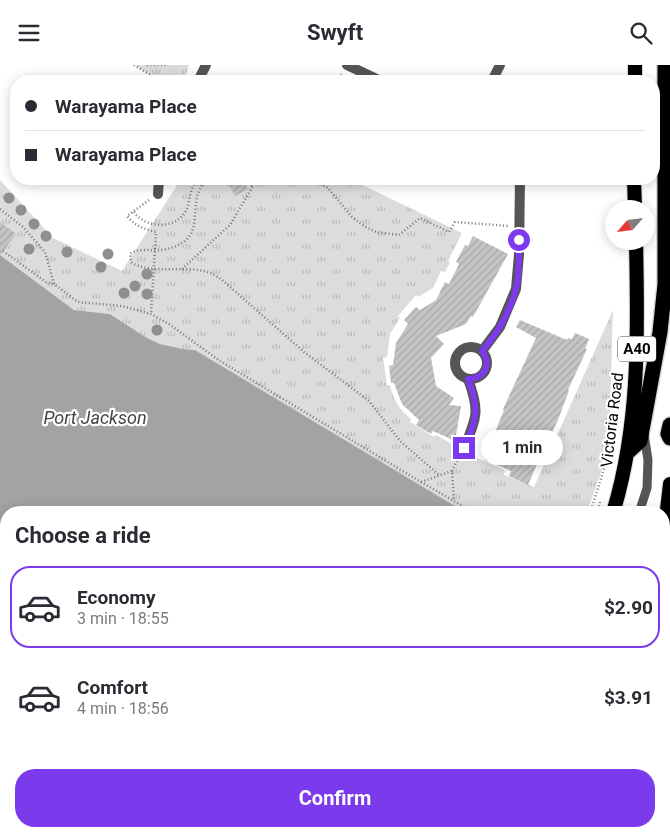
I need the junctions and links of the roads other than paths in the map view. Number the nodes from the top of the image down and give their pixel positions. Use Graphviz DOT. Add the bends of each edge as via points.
graph roads {
  1 [pos="347,65"];
  2 [pos="665,65"];
  3 [pos="368,75"];
  4 [pos="159,185"];
  5 [pos="520,185"];
  6 [pos="634,185"];
  7 [pos="158,194"];
  8 [pos="635,200"];
  9 [pos="636,250"];
  10 [pos="482,351"];
  11 [pos="468,379"];
  12 [pos="643,425"];
  13 [pos="670,425"];
  14 [pos="670,438"];
  15 [pos="464,448"];
  16 [pos="628,454"];
  17 [pos="670,484"];
  18 [pos="616,506"];
  19 [pos="641,506"];
  20 [pos="667,506"];
  1 -- 3 [label="street"];
  2 -- 12 [label="highway" via="665,284"];
  4 -- 7 [label="street"];
  5 -- 10 [label="street" via="516,289 500,327"];
  6 -- 8 [label="highway"];
  9 -- 16 [label="highway, Victoria Road / A40" via="637,343"];
  10 -- 11 [label="street" via="487,360 486,371 479,378"];
  10 -- 11 [label="street" via="467,347 455,358 456,369"];
  11 -- 15 [label="street" via="476,406"];
  12 -- 16 [label="highway" via="640,441"];
  12 -- 19 [label="lane" via="648,461 647,488"];
  13 -- 14 [label="highway"];
  16 -- 18 [label="highway, Victoria Road / A40"];
  17 -- 20 [label="highway"];
}
